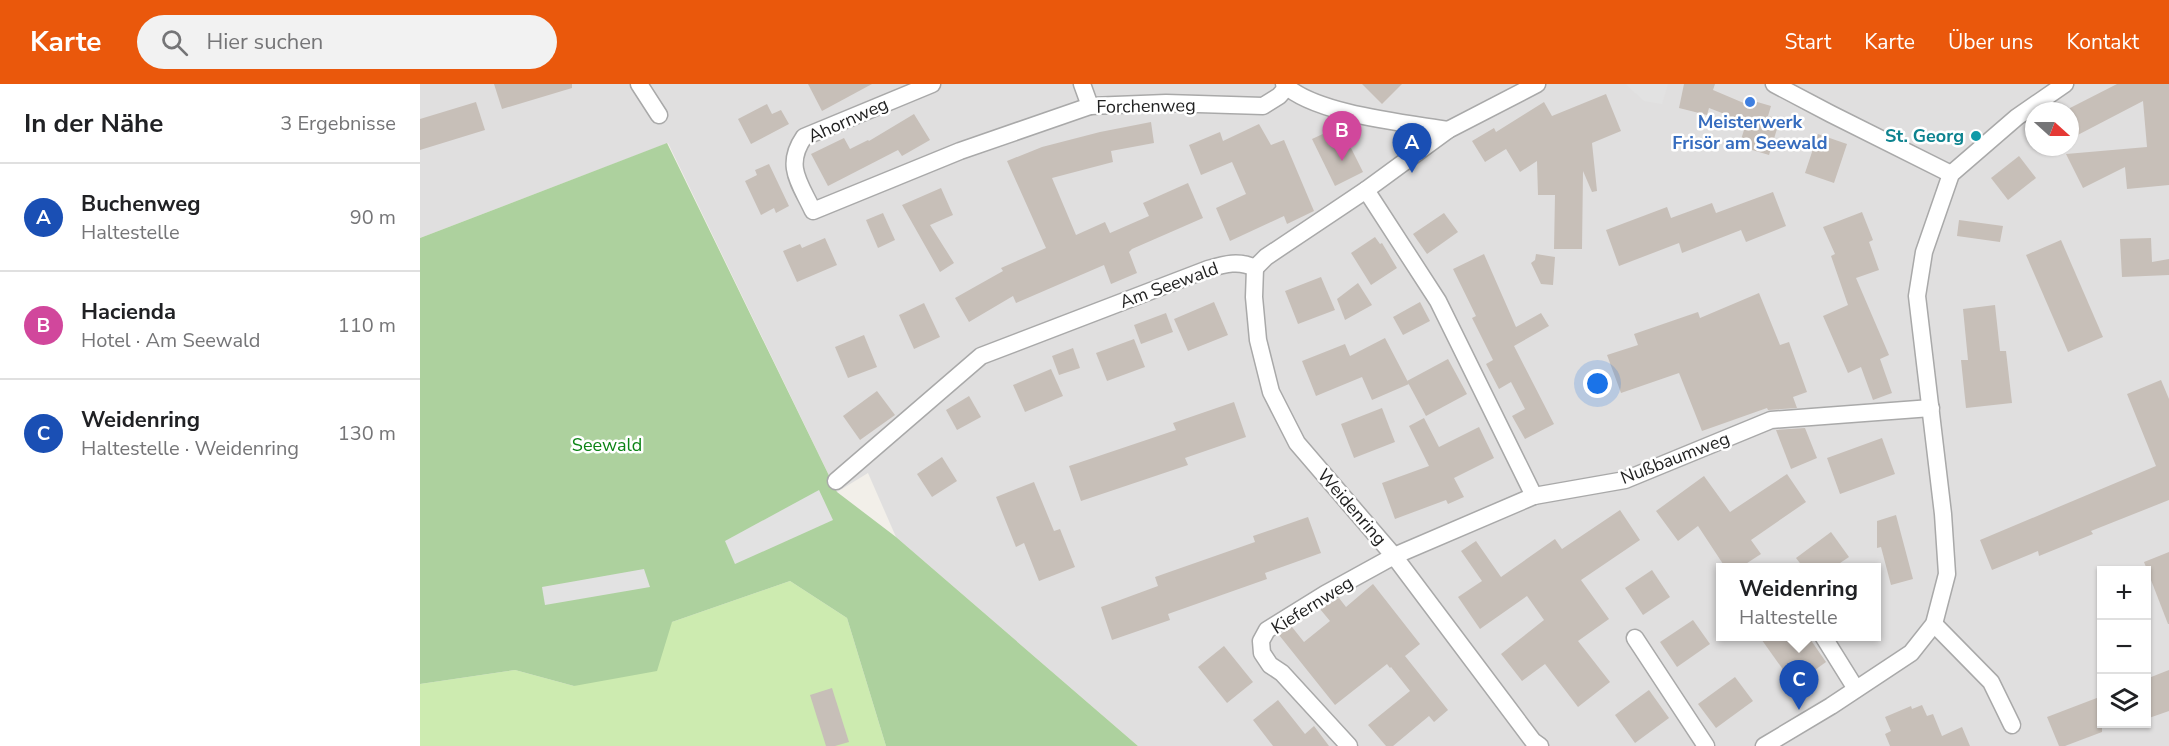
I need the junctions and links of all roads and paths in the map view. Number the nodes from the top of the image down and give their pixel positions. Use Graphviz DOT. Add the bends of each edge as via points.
graph roads {
  1 [pos="639,84"];
  2 [pos="932,84"];
  3 [pos="1082,84"];
  4 [pos="1537,84"];
  5 [pos="1774,84"];
  6 [pos="2065,84"];
  7 [pos="1286,86"];
  8 [pos="1090,106"];
  9 [pos="659,115"];
  10 [pos="1448,130"];
  11 [pos="1951,174"];
  12 [pos="1366,190"];
  13 [pos="813,211"];
  14 [pos="1256,268"];
  15 [pos="1931,408"];
  16 [pos="836,481"];
  17 [pos="1534,496"];
  18 [pos="1394,556"];
  19 [pos="1934,624"];
  20 [pos="1635,638"];
  21 [pos="1826,641"];
  22 [pos="1856,689"];
  23 [pos="2012,724"];
  24 [pos="1349,746"];
  25 [pos="1540,746"];
  26 [pos="1706,746"];
  27 [pos="1764,746"];
  1 -- 9 [label="street"];
  2 -- 13 [label="street, Ahornweg" via="804,137 793,161"];
  3 -- 8 [label="street"];
  4 -- 10 [label="street"];
  5 -- 11 [label="street"];
  6 -- 11 [label="street" via="2016,117"];
  7 -- 8 [label="street, Forchenweg" via="1263,106"];
  7 -- 10 [label="street, Forchenweg" via="1317,103 1359,115"];
  8 -- 13 [label="street, Forchenweg" via="960,151"];
  10 -- 12 [label="street"];
  11 -- 15 [label="street" via="1924,252 1917,296"];
  12 -- 14 [label="street" via="1302,231"];
  12 -- 17 [label="street" via="1438,301"];
  14 -- 16 [label="street, Am Seewald" via="1244,262 1208,269 981,357"];
  14 -- 18 [label="street, Weidenring" via="1258,340 1271,392 1297,443"];
  15 -- 17 [label="street, Nußbaumweg" via="1771,420 1626,480"];
  15 -- 19 [label="street" via="1947,574"];
  17 -- 18 [label="street, Nußbaumweg"];
  18 -- 24 [label="street, Kiefernweg" via="1279,622 1261,641 1270,665 1282,673"];
  18 -- 25 [label="street, Weidenring"];
  19 -- 22 [label="street" via="1911,653"];
  19 -- 23 [label="street" via="1992,682"];
  20 -- 26 [label="street"];
  21 -- 22 [label="street"];
  22 -- 27 [label="street"];
}
